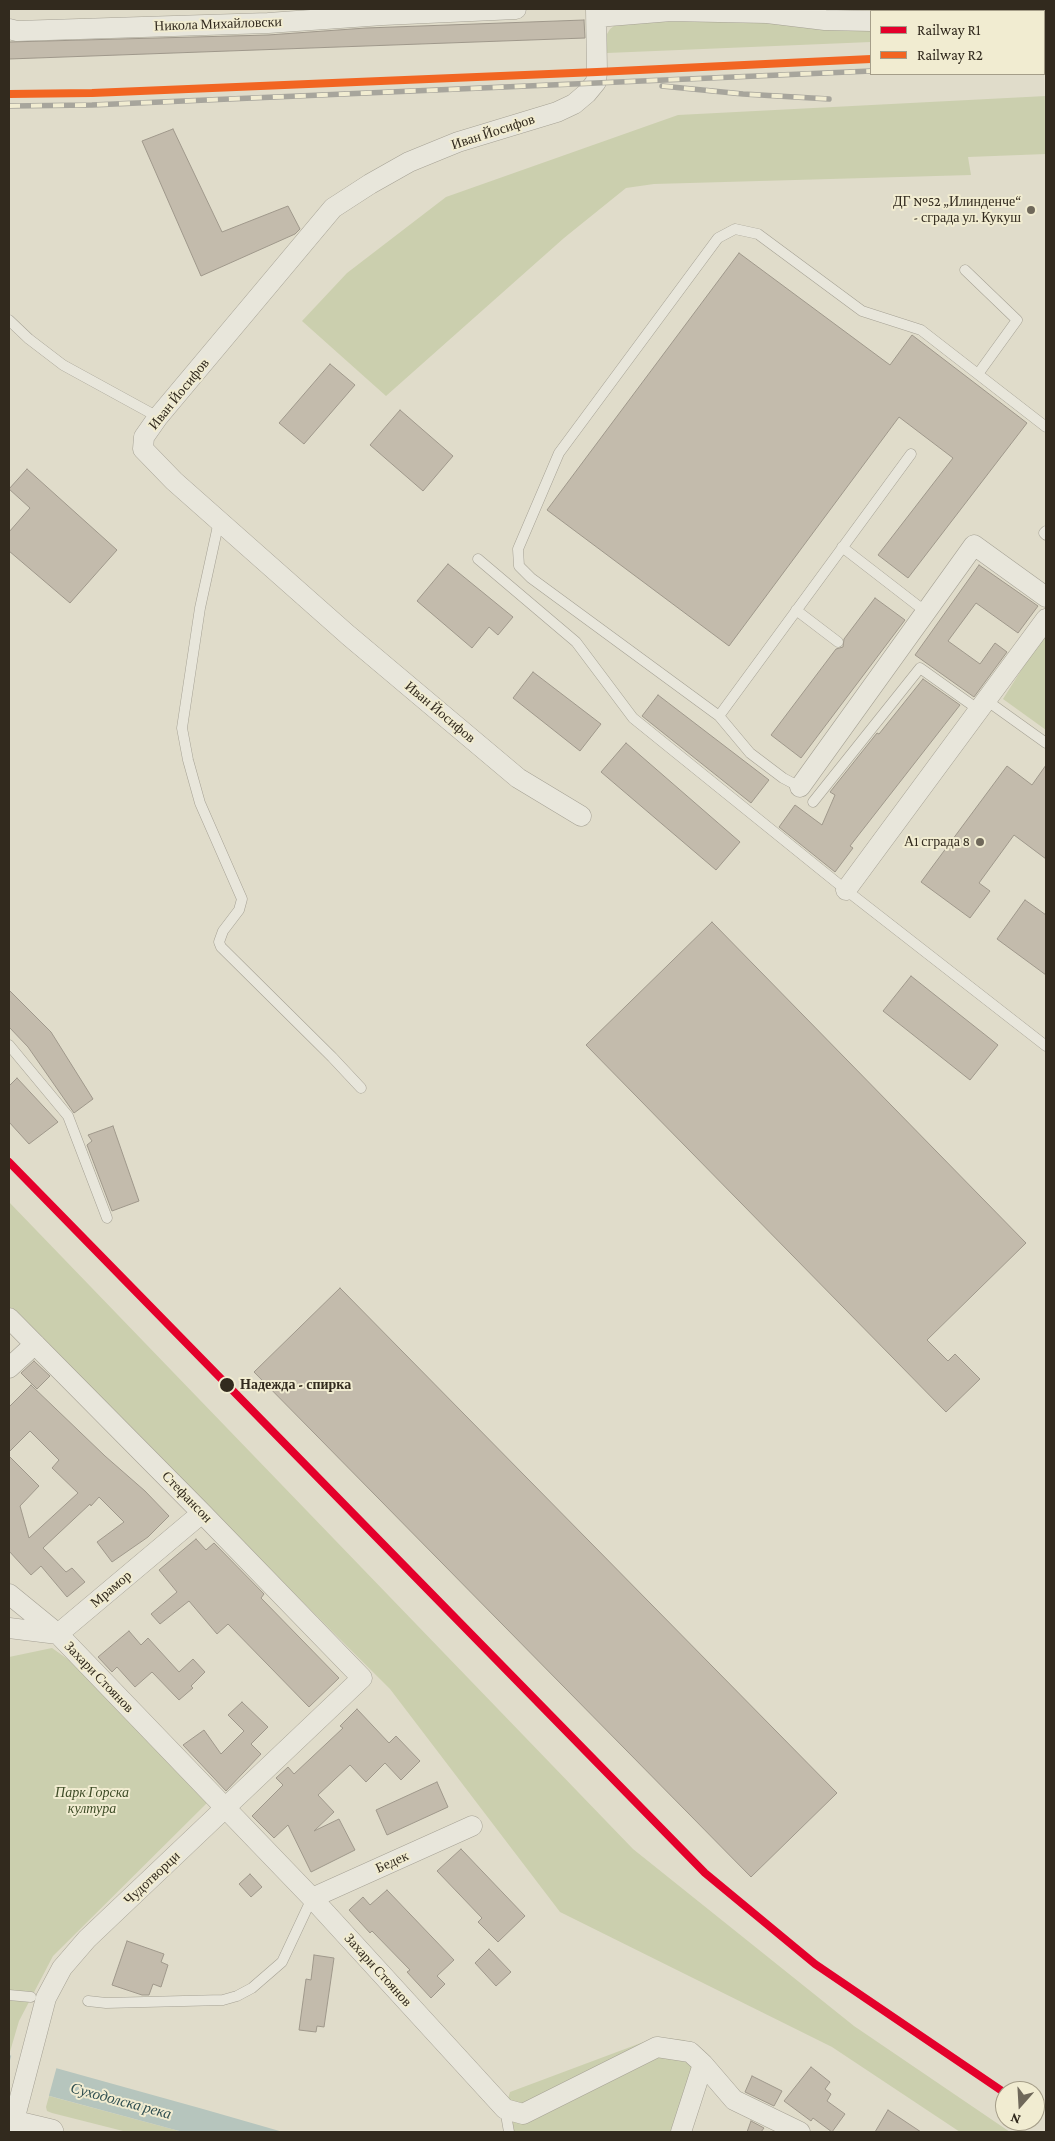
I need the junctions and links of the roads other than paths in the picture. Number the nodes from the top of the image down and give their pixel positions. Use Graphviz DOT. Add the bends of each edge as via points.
graph roads {
  1 [pos="185,9"];
  2 [pos="516,9"];
  3 [pos="596,13"];
  4 [pos="267,16"];
  5 [pos="870,21"];
  6 [pos="198,25"];
  7 [pos="9,29"];
  8 [pos="965,270"];
  9 [pos="9,320"];
  10 [pos="978,374"];
  11 [pos="158,416"];
  12 [pos="1046,427"];
  13 [pos="912,454"];
  14 [pos="219,521"];
  15 [pos="1046,531"];
  16 [pos="1046,535"];
  17 [pos="842,548"];
  18 [pos="478,559"];
  19 [pos="1046,597"];
  20 [pos="796,610"];
  21 [pos="926,612"];
  22 [pos="1046,619"];
  23 [pos="838,642"];
  24 [pos="983,705"];
  25 [pos="718,716"];
  26 [pos="1046,743"];
  27 [pos="800,787"];
  28 [pos="812,802"];
  29 [pos="581,816"];
  30 [pos="846,890"];
  31 [pos="9,1045"];
  32 [pos="1046,1046"];
  33 [pos="361,1088"];
  34 [pos="106,1218"];
  35 [pos="9,1318"];
  36 [pos="36,1344"];
  37 [pos="9,1368"];
  38 [pos="202,1513"];
  39 [pos="9,1594"];
  40 [pos="9,1628"];
  41 [pos="58,1634"];
  42 [pos="362,1678"];
  43 [pos="226,1809"];
  44 [pos="472,1826"];
  45 [pos="312,1898"];
  46 [pos="9,1995"];
  47 [pos="31,1997"];
  48 [pos="88,2001"];
  49 [pos="703,2064"];
  50 [pos="505,2109"];
  51 [pos="13,2119"];
  52 [pos="51,2132"];
  53 [pos="509,2132"];
  54 [pos="681,2132"];
  55 [pos="800,2132"];
  1 -- 6 [label="street"];
  2 -- 4 [label="street, Никола Михайловски"];
  3 -- 5 [label="street" via="767,13"];
  3 -- 11 [label="street, Иван Йосифов" via="596,82 587,93 557,112 458,142 409,162 333,208"];
  4 -- 6 [label="street, Никола Михайловски"];
  6 -- 7 [label="street, Никола Михайловски"];
  8 -- 10 [label="lane" via="1017,320"];
  9 -- 11 [label="lane" via="29,340 63,365"];
  10 -- 12 [label="lane"];
  10 -- 25 [label="lane" via="921,330 862,311 758,234 735,229 718,238 559,453 518,549 519,566 531,578"];
  11 -- 14 [label="street, Иван Йосифов" via="144,437 143,449"];
  13 -- 17 [label="lane"];
  14 -- 29 [label="street, Иван Йосифов" via="518,778"];
  14 -- 33 [label="lane" via="200,608 182,728 200,803 242,899 239,910 219,942"];
  15 -- 16 [label="lane"];
  17 -- 20 [label="lane"];
  17 -- 21 [label="lane"];
  18 -- 30 [label="lane" via="576,642 634,718"];
  19 -- 21 [label="street" via="974,545"];
  20 -- 23 [label="lane"];
  20 -- 25 [label="lane"];
  21 -- 27 [label="street"];
  22 -- 24 [label="street"];
  24 -- 26 [label="lane"];
  24 -- 28 [label="lane" via="920,668"];
  24 -- 30 [label="street"];
  25 -- 27 [label="lane" via="750,753"];
  30 -- 32 [label="lane"];
  31 -- 34 [label="lane" via="68,1116"];
  35 -- 36 [label="street, Стефансон"];
  36 -- 37 [label="street"];
  36 -- 38 [label="street, Стефансон"];
  38 -- 41 [label="street, Мрамор"];
  38 -- 42 [label="street, Стефансон"];
  39 -- 41 [label="street, Захари Стоянов"];
  40 -- 41 [label="street"];
  41 -- 43 [label="street, Захари Стоянов"];
  42 -- 43 [label="street, Чудотворци"];
  43 -- 45 [label="street, Захари Стоянов"];
  43 -- 51 [label="street, Чудотворци" via="87,1939 62,1968 46,1998"];
  44 -- 45 [label="street, Бедек"];
  45 -- 48 [label="lane" via="282,1962 245,1992 224,2000"];
  45 -- 50 [label="street, Захари Стоянов"];
  46 -- 47 [label="lane"];
  49 -- 50 [label="street" via="690,2052 658,2047 524,2114"];
  49 -- 54 [label="street"];
  49 -- 55 [label="street" via="734,2100"];
  50 -- 53 [label="lane"];
  51 -- 52 [label="street"];
}
